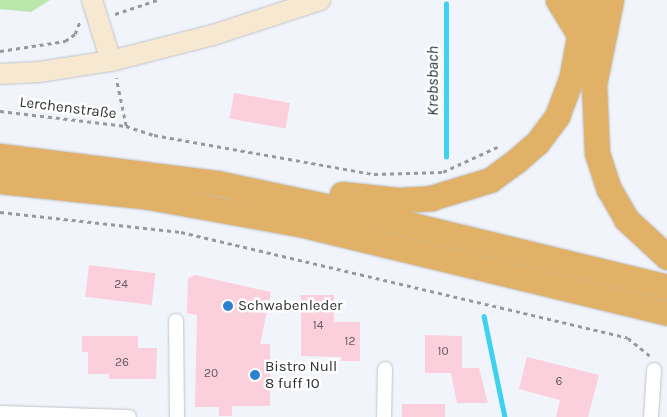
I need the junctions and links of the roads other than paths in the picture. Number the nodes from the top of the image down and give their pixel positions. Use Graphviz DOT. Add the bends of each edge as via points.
graph roads {
  1 [pos="320,0"];
  2 [pos="558,0"];
  3 [pos="586,0"];
  4 [pos="612,0"];
  5 [pos="96,9"];
  6 [pos="580,36"];
  7 [pos="111,61"];
  8 [pos="0,74"];
  9 [pos="0,156"];
  10 [pos="0,181"];
  11 [pos="306,201"];
  12 [pos="667,257"];
  13 [pos="667,287"];
  14 [pos="663,316"];
  15 [pos="176,321"];
  16 [pos="385,369"];
  17 [pos="654,370"];
  18 [pos="0,413"];
  19 [pos="58,415"];
  20 [pos="129,417"];
  21 [pos="177,417"];
  22 [pos="384,417"];
  23 [pos="651,417"];
  1 -- 7 [label="main road" via="213,35"];
  2 -- 6 [label="highway"];
  3 -- 6 [label="highway"];
  4 -- 12 [label="highway" via="594,84 597,153 609,189 626,219"];
  5 -- 7 [label="main road"];
  6 -- 11 [label="highway" via="571,80 557,116 536,143 490,180 431,198 398,200 335,193"];
  7 -- 8 [label="main road" via="39,72"];
  9 -- 11 [label="highway" via="151,172"];
  10 -- 14 [label="highway" via="209,206 382,242"];
  11 -- 13 [label="highway"];
  15 -- 21 [label="street"];
  16 -- 22 [label="street"];
  17 -- 23 [label="street"];
  18 -- 19 [label="street"];
  19 -- 20 [label="street"];
}
